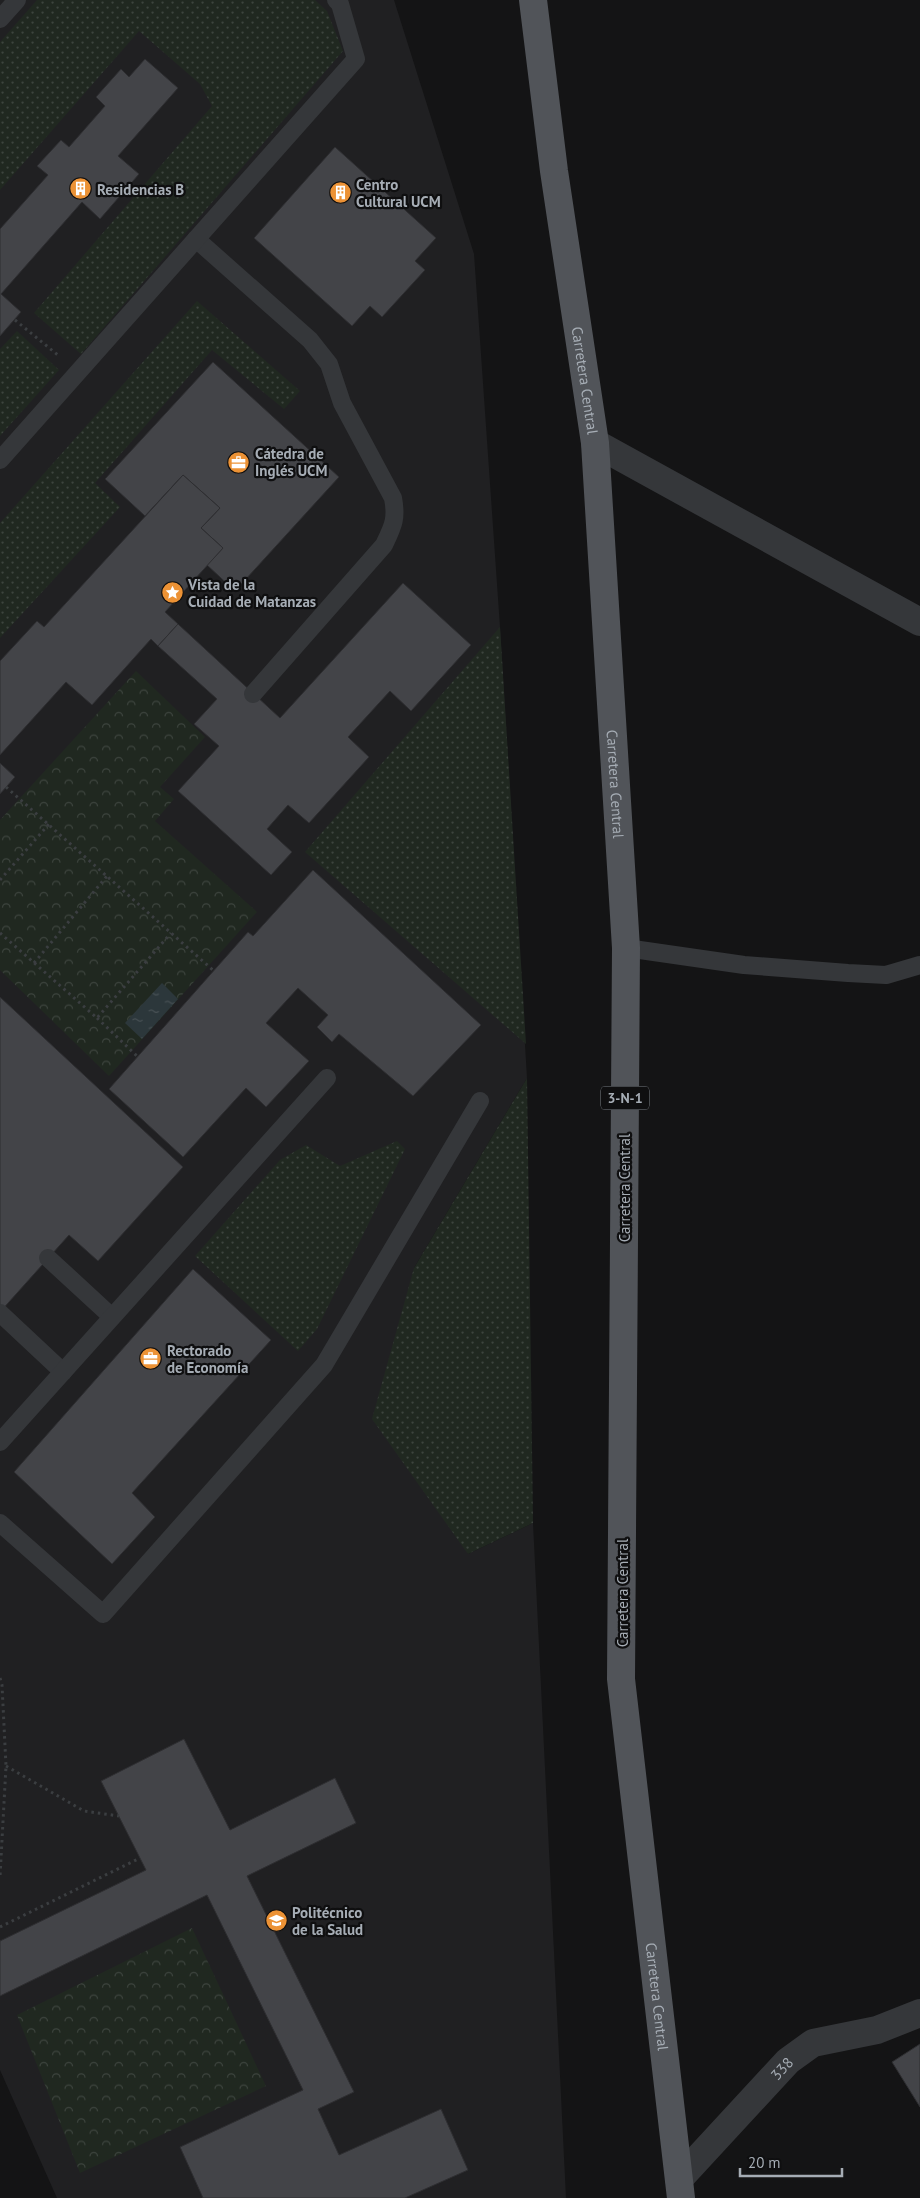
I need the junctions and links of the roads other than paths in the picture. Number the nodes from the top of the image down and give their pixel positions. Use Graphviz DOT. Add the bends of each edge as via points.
graph roads {
  1 [pos="17,0"];
  2 [pos="336,0"];
  3 [pos="534,0"];
  4 [pos="0,19"];
  5 [pos="196,239"];
  6 [pos="594,443"];
  7 [pos="0,460"];
  8 [pos="920,622"];
  9 [pos="254,694"];
  10 [pos="626,948"];
  11 [pos="920,965"];
  12 [pos="327,1078"];
  13 [pos="480,1101"];
  14 [pos="48,1258"];
  15 [pos="0,1313"];
  16 [pos="112,1317"];
  17 [pos="63,1372"];
  18 [pos="0,1442"];
  19 [pos="0,1523"];
  20 [pos="920,2013"];
  21 [pos="680,2188"];
  1 -- 4 [label="lane"];
  2 -- 5 [label="lane" via="340,4 356,59"];
  3 -- 6 [label="main road, Carretera Central / 3-N-1" via="554,171"];
  5 -- 7 [label="lane"];
  5 -- 9 [label="lane" via="310,340 328,364 342,402 393,498 396,514 384,545"];
  6 -- 8 [label="street"];
  6 -- 10 [label="main road, Carretera Central / 3-N-1"];
  10 -- 11 [label="lane" via="744,965 848,973 886,975"];
  10 -- 21 [label="main road, Carretera Central / 3-N-1" via="621,1679"];
  12 -- 16 [label="lane"];
  13 -- 19 [label="lane" via="324,1364 103,1614"];
  14 -- 16 [label="lane"];
  15 -- 17 [label="lane"];
  16 -- 17 [label="lane"];
  17 -- 18 [label="lane"];
  20 -- 21 [label="street, 338" via="877,2030 814,2043 788,2061"];
}
